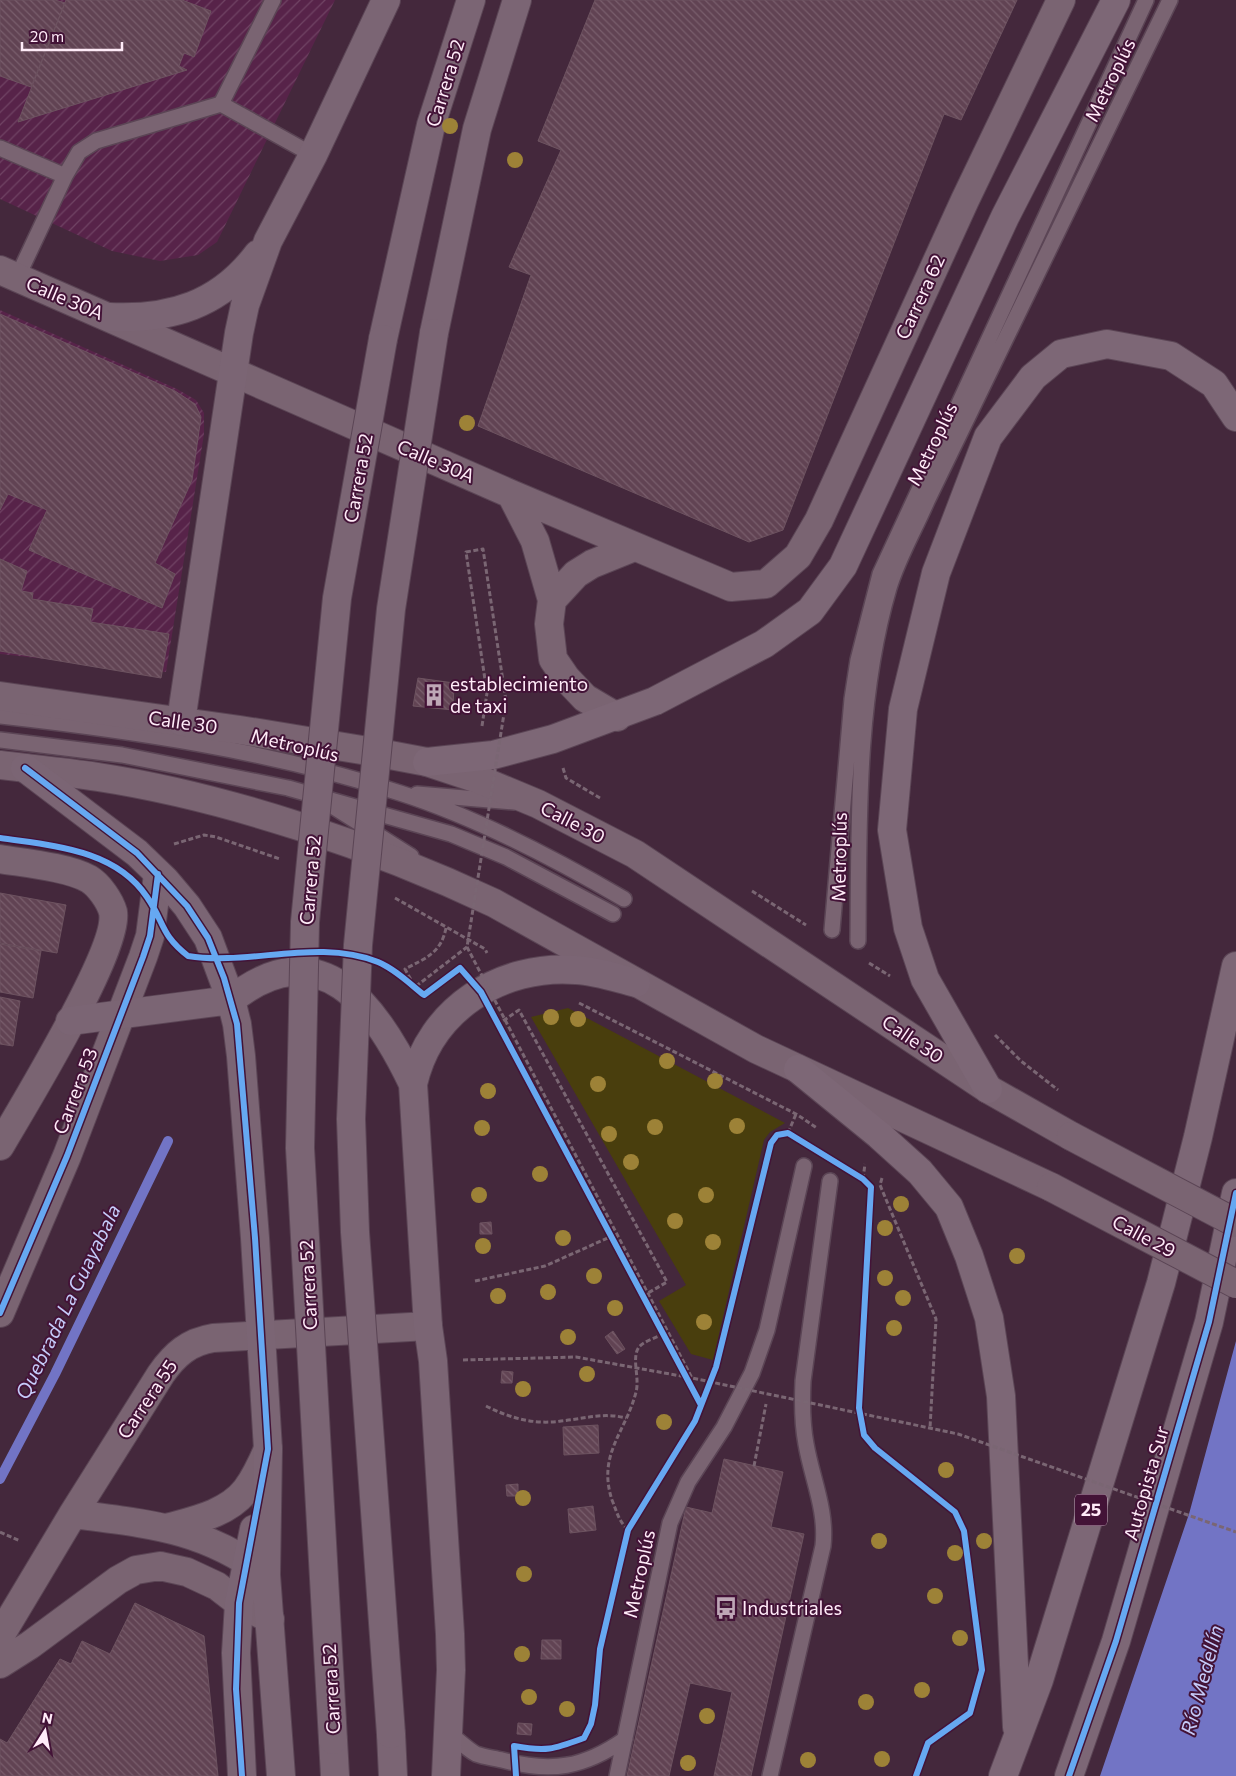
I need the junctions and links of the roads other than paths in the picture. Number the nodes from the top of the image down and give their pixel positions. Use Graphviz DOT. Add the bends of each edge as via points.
graph roads {
  1 [pos="273,0"];
  2 [pos="386,0"];
  3 [pos="471,0"];
  4 [pos="516,0"];
  5 [pos="1061,0"];
  6 [pos="1116,0"];
  7 [pos="1146,0"];
  8 [pos="1170,1"];
  9 [pos="221,104"];
  10 [pos="0,148"];
  11 [pos="313,155"];
  12 [pos="65,176"];
  13 [pos="268,241"];
  14 [pos="8,274"];
  15 [pos="109,317"];
  16 [pos="232,373"];
  17 [pos="1236,417"];
  18 [pos="511,494"];
  19 [pos="634,547"];
  20 [pos="766,584"];
  21 [pos="552,600"];
  22 [pos="0,696"];
  23 [pos="0,716"];
  24 [pos="617,717"];
  25 [pos="181,722"];
  26 [pos="0,740"];
  27 [pos="427,762"];
  28 [pos="13,766"];
  29 [pos="401,793"];
  30 [pos="315,796"];
  31 [pos="538,804"];
  32 [pos="0,859"];
  33 [pos="150,866"];
  34 [pos="463,888"];
  35 [pos="624,899"];
  36 [pos="613,914"];
  37 [pos="832,930"];
  38 [pos="858,941"];
  39 [pos="1236,966"];
  40 [pos="636,983"];
  41 [pos="231,1000"];
  42 [pos="121,1014"];
  43 [pos="70,1020"];
  44 [pos="798,1069"];
  45 [pos="413,1084"];
  46 [pos="988,1089"];
  47 [pos="0,1146"];
  48 [pos="804,1166"];
  49 [pos="830,1181"];
  50 [pos="1236,1193"];
  51 [pos="1236,1223"];
  52 [pos="1236,1284"];
  53 [pos="0,1313"];
  54 [pos="428,1326"];
  55 [pos="260,1334"];
  56 [pos="268,1449"];
  57 [pos="72,1514"];
  58 [pos="170,1528"];
  59 [pos="257,1568"];
  60 [pos="239,1603"];
  61 [pos="270,1619"];
  62 [pos="0,1636"];
  63 [pos="0,1664"];
  64 [pos="449,1733"];
  65 [pos="278,1734"];
  66 [pos="239,1736"];
  67 [pos="1018,1736"];
  68 [pos="625,1739"];
  69 [pos="242,1776"];
  70 [pos="281,1776"];
  71 [pos="336,1776"];
  72 [pos="393,1776"];
  73 [pos="446,1776"];
  74 [pos="617,1776"];
  75 [pos="770,1776"];
  76 [pos="1003,1776"];
  77 [pos="1070,1776"];
  1 -- 9 [label="lane"];
  2 -- 11 [label="main road"];
  3 -- 71 [label="main road, Carrera 52, bridge" via="431,125 382,339 337,598 305,931 300,1148"];
  4 -- 72 [label="main road, bridge" via="476,129 434,333 391,609 358,944 350,1119"];
  5 -- 20 [label="street, Carrera 62" via="965,200 819,520 798,556"];
  6 -- 24 [label="highway" via="1005,217 843,566 810,611 764,644 655,701"];
  7 -- 37 [label="lane, Metroplús" via="880,574 860,651 852,699"];
  8 -- 38 [label="lane, Metroplús" via="927,501 890,586 868,691 859,829"];
  9 -- 11 [label="lane"];
  9 -- 12 [label="lane" via="96,141 79,152"];
  10 -- 12 [label="lane"];
  11 -- 13 [label="main road"];
  12 -- 14 [label="lane"];
  13 -- 15 [label="main road" via="249,266 226,287 200,302 171,313 148,317"];
  13 -- 16 [label="main road" via="245,305"];
  14 -- 15 [label="street, Calle 30A"];
  15 -- 16 [label="street, Calle 30A"];
  16 -- 18 [label="street, Calle 30A"];
  16 -- 25 [label="main road"];
  17 -- 46 [label="highway" via="1214,384 1171,356 1107,344 1061,354 1033,377 988,436 936,573 903,710 892,830 908,928 925,979"];
  18 -- 19 [label="street, Calle 30A"];
  18 -- 21 [label="street" via="535,541"];
  19 -- 20 [label="street, Calle 30A" via="731,586"];
  19 -- 21 [label="street" via="576,574"];
  21 -- 24 [label="street" via="549,624 553,659 585,698"];
  22 -- 25 [label="street, Calle 30"];
  23 -- 29 [label="lane, Metroplús" via="197,743 310,768"];
  24 -- 27 [label="highway" via="554,740 493,755"];
  25 -- 27 [label="street, Calle 30"];
  26 -- 30 [label="lane" via="122,755"];
  27 -- 31 [label="street, Calle 30"];
  28 -- 33 [label="main road"];
  28 -- 34 [label="street" via="99,777 233,807 389,859"];
  29 -- 31 [label="lane, Metroplús"];
  29 -- 35 [label="lane, Metroplús" via="476,823 579,872"];
  30 -- 34 [label="lane"];
  30 -- 36 [label="lane" via="451,834 506,857"];
  31 -- 46 [label="street, Calle 30" via="636,854"];
  32 -- 43 [label="street, Carrera 53" via="56,869 89,879 104,893 113,913 106,949"];
  33 -- 41 [label="main road" via="187,906 208,938"];
  33 -- 42 [label="street, Carrera 53" via="150,936"];
  34 -- 40 [label="street"];
  39 -- 67 [label="highway, 25" via="1161,1283 1039,1680"];
  40 -- 44 [label="street"];
  40 -- 45 [label="main road" via="592,972 556,969 537,971 491,986 454,1012 432,1037 418,1064"];
  41 -- 42 [label="main road"];
  41 -- 45 [label="main road" via="246,988 277,973 304,970 335,980 377,1021"];
  41 -- 55 [label="main road" via="241,1056"];
  42 -- 43 [label="main road"];
  42 -- 53 [label="street, Carrera 53" via="67,1156"];
  43 -- 47 [label="street, Carrera 53"];
  44 -- 52 [label="street, Calle 29, bridge" via="1051,1187"];
  44 -- 67 [label="highway" via="920,1172 949,1207 969,1256 988,1318 1001,1396"];
  45 -- 54 [label="main road"];
  46 -- 51 [label="street, Calle 30, bridge"];
  48 -- 68 [label="lane, Metroplús" via="767,1330 752,1373 724,1427 688,1482 670,1523"];
  49 -- 75 [label="lane" via="803,1382 802,1413 825,1525 823,1546"];
  50 -- 77 [label="highway, Autopista Sur" via="1209,1322 1116,1640"];
  54 -- 55 [label="street, Carrera 55"];
  54 -- 64 [label="main road" via="449,1600"];
  55 -- 56 [label="main road"];
  55 -- 57 [label="street, Carrera 55" via="197,1340 172,1358"];
  56 -- 58 [label="street" via="245,1491 231,1503 200,1519"];
  56 -- 59 [label="main road"];
  57 -- 58 [label="street"];
  57 -- 62 [label="street, Carrera 55"];
  58 -- 59 [label="street" via="214,1543"];
  59 -- 60 [label="main road"];
  59 -- 61 [label="main road"];
  60 -- 61 [label="street"];
  60 -- 63 [label="street" via="216,1586 186,1572 160,1566 136,1570"];
  60 -- 66 [label="main road" via="236,1653"];
  61 -- 65 [label="main road"];
  64 -- 68 [label="lane" via="476,1754 516,1764 560,1768 605,1753"];
  64 -- 73 [label="main road"];
  65 -- 66 [label="main road"];
  65 -- 70 [label="main road"];
  66 -- 69 [label="main road"];
  67 -- 76 [label="highway, 25"];
  68 -- 74 [label="lane, Metroplús"];
}
